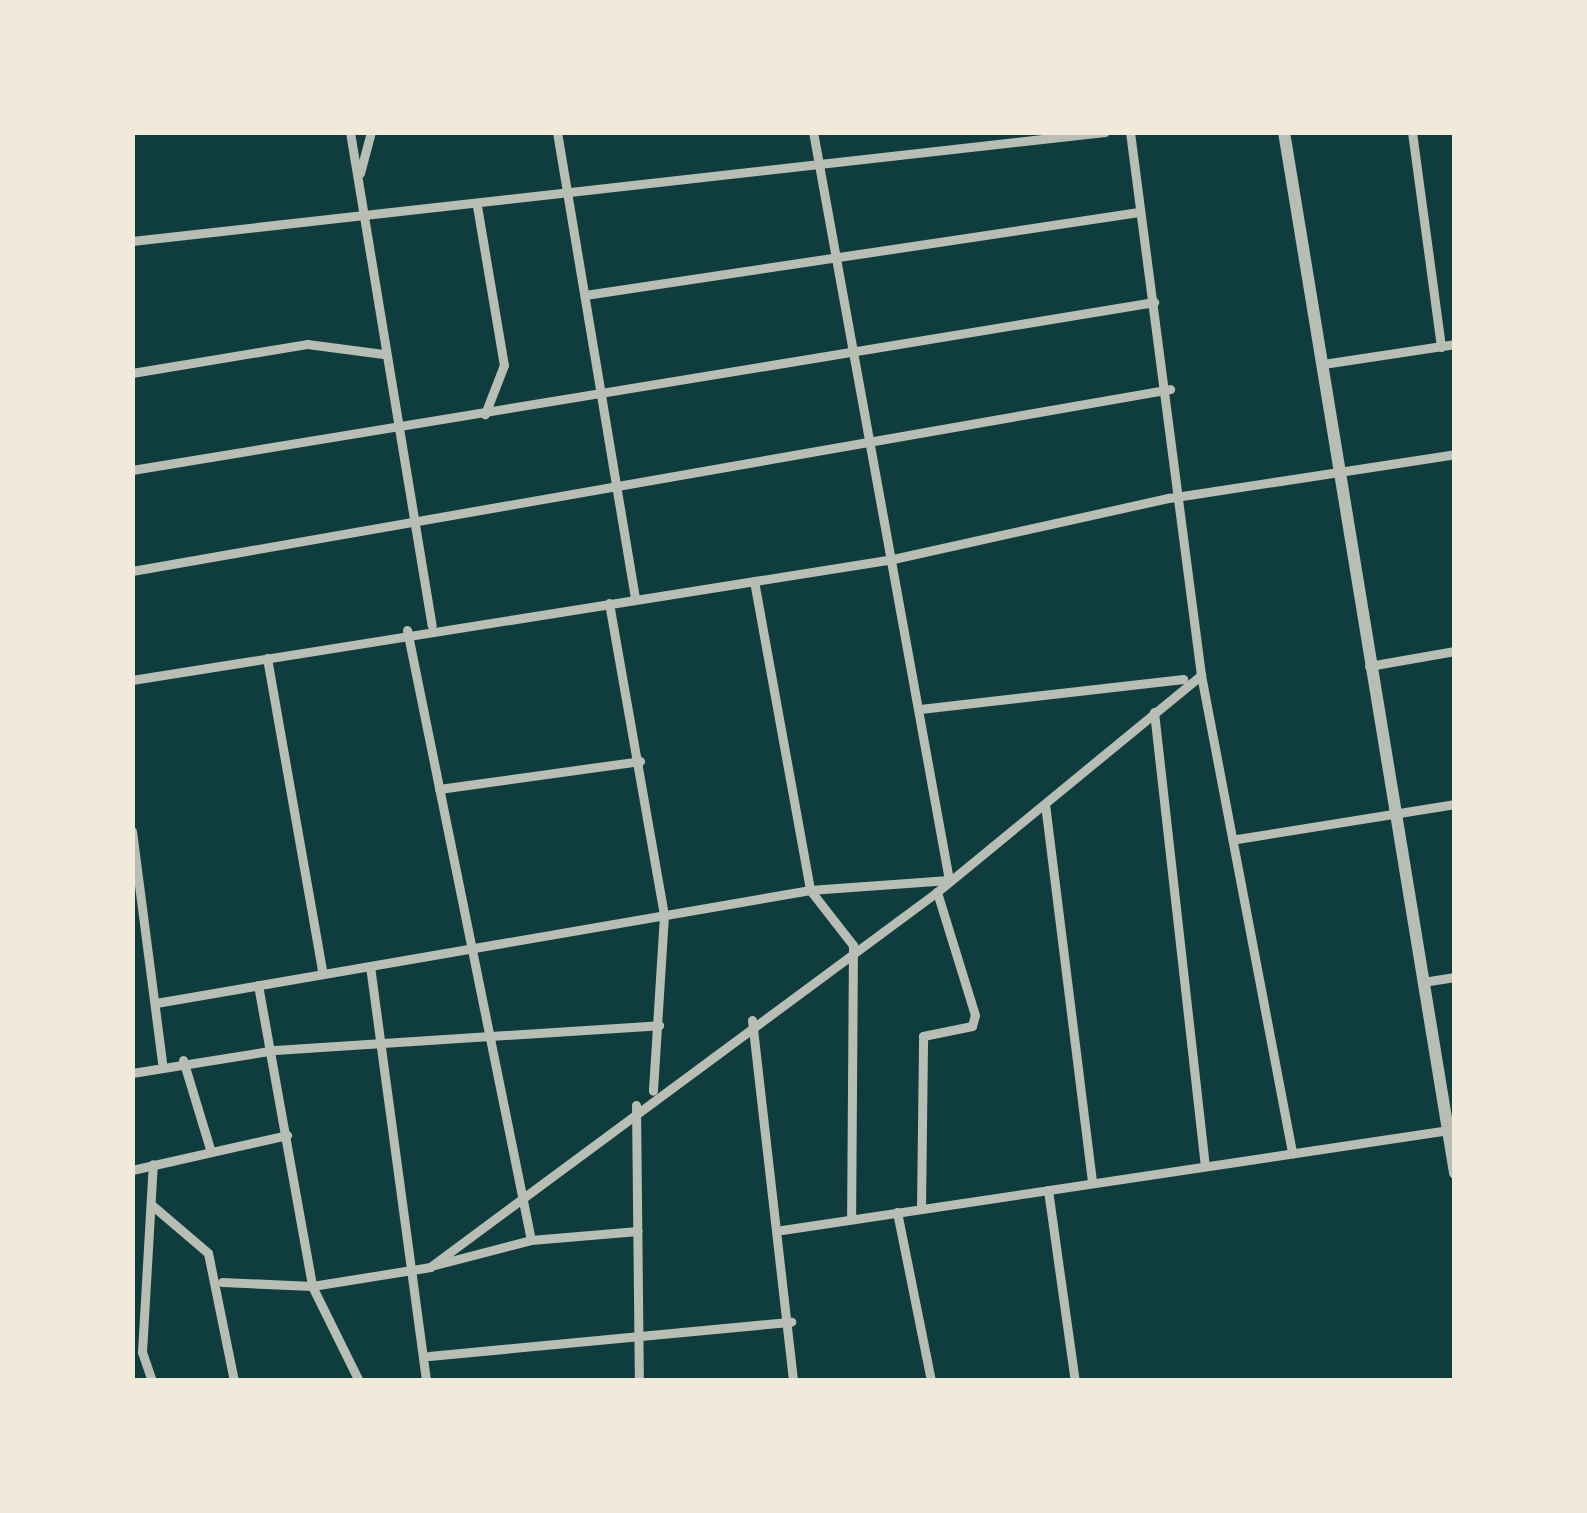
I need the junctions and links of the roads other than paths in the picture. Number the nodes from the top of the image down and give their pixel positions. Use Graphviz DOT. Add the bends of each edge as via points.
graph roads {
  1 [pos="350,132"];
  2 [pos="370,132"];
  3 [pos="557,132"];
  4 [pos="813,132"];
  5 [pos="1105,132"];
  6 [pos="1130,132"];
  7 [pos="1284,132"];
  8 [pos="1412,132"];
  9 [pos="1077,134"];
  10 [pos="816,167"];
  11 [pos="359,178"];
  12 [pos="568,192"];
  13 [pos="477,206"];
  14 [pos="1139,212"];
  15 [pos="360,219"];
  16 [pos="132,241"];
  17 [pos="839,260"];
  18 [pos="585,295"];
  19 [pos="1154,302"];
  20 [pos="1455,344"];
  21 [pos="1441,346"];
  22 [pos="383,354"];
  23 [pos="856,354"];
  24 [pos="1323,364"];
  25 [pos="132,374"];
  26 [pos="1170,389"];
  27 [pos="604,395"];
  28 [pos="485,414"];
  29 [pos="395,428"];
  30 [pos="872,441"];
  31 [pos="1455,454"];
  32 [pos="1338,467"];
  33 [pos="132,470"];
  34 [pos="619,484"];
  35 [pos="1185,495"];
  36 [pos="414,520"];
  37 [pos="893,559"];
  38 [pos="132,571"];
  39 [pos="754,581"];
  40 [pos="635,598"];
  41 [pos="609,603"];
  42 [pos="432,625"];
  43 [pos="407,630"];
  44 [pos="1455,651"];
  45 [pos="267,658"];
  46 [pos="1369,666"];
  47 [pos="1202,675"];
  48 [pos="1184,679"];
  49 [pos="132,680"];
  50 [pos="920,709"];
  51 [pos="1154,712"];
  52 [pos="640,761"];
  53 [pos="439,790"];
  54 [pos="1045,804"];
  55 [pos="1455,804"];
  56 [pos="1393,814"];
  57 [pos="132,831"];
  58 [pos="1237,839"];
  59 [pos="949,880"];
  60 [pos="809,890"];
  61 [pos="937,892"];
  62 [pos="664,915"];
  63 [pos="853,945"];
  64 [pos="469,949"];
  65 [pos="370,966"];
  66 [pos="323,974"];
  67 [pos="1455,977"];
  68 [pos="1423,982"];
  69 [pos="258,986"];
  70 [pos="156,1003"];
  71 [pos="752,1020"];
  72 [pos="659,1025"];
  73 [pos="485,1034"];
  74 [pos="380,1044"];
  75 [pos="274,1050"];
  76 [pos="184,1060"];
  77 [pos="162,1062"];
  78 [pos="132,1073"];
  79 [pos="653,1091"];
  80 [pos="636,1105"];
  81 [pos="1452,1129"];
  82 [pos="287,1135"];
  83 [pos="211,1152"];
  84 [pos="1292,1153"];
  85 [pos="153,1164"];
  86 [pos="1205,1166"];
  87 [pos="132,1170"];
  88 [pos="1455,1173"];
  89 [pos="1093,1183"];
  90 [pos="1048,1190"];
  91 [pos="518,1199"];
  92 [pos="153,1206"];
  93 [pos="921,1209"];
  94 [pos="897,1213"];
  95 [pos="851,1220"];
  96 [pos="782,1230"];
  97 [pos="638,1231"];
  98 [pos="531,1240"];
  99 [pos="430,1267"];
  100 [pos="412,1275"];
  101 [pos="222,1282"];
  102 [pos="312,1286"];
  103 [pos="791,1322"];
  104 [pos="637,1336"];
  105 [pos="429,1356"];
  106 [pos="152,1381"];
  107 [pos="234,1381"];
  108 [pos="359,1381"];
  109 [pos="426,1381"];
  110 [pos="639,1381"];
  111 [pos="793,1381"];
  112 [pos="931,1381"];
  113 [pos="1075,1381"];
  1 -- 11 [label="street"];
  2 -- 11 [label="street"];
  3 -- 12 [label="street"];
  4 -- 10 [label="street"];
  5 -- 9 [label="street"];
  6 -- 14 [label="street"];
  7 -- 24 [label="street"];
  8 -- 21 [label="street"];
  9 -- 10 [label="street"];
  10 -- 12 [label="street"];
  10 -- 17 [label="street"];
  11 -- 15 [label="street"];
  12 -- 13 [label="street"];
  12 -- 18 [label="street"];
  13 -- 15 [label="street"];
  13 -- 28 [label="street" via="504,365"];
  14 -- 17 [label="street"];
  14 -- 19 [label="street"];
  15 -- 16 [label="street"];
  15 -- 22 [label="street"];
  17 -- 18 [label="street"];
  17 -- 23 [label="street"];
  18 -- 27 [label="street"];
  19 -- 23 [label="street"];
  19 -- 26 [label="street"];
  20 -- 21 [label="street"];
  21 -- 24 [label="street"];
  22 -- 25 [label="street" via="308,344"];
  22 -- 29 [label="street"];
  23 -- 27 [label="street"];
  23 -- 30 [label="street"];
  24 -- 32 [label="street"];
  26 -- 30 [label="street"];
  26 -- 35 [label="street"];
  27 -- 28 [label="street"];
  27 -- 34 [label="street"];
  28 -- 29 [label="street"];
  29 -- 33 [label="street"];
  29 -- 36 [label="street"];
  30 -- 34 [label="street"];
  30 -- 37 [label="street"];
  31 -- 32 [label="street"];
  32 -- 35 [label="street"];
  32 -- 46 [label="street"];
  34 -- 36 [label="street"];
  34 -- 40 [label="street"];
  35 -- 37 [label="street"];
  35 -- 47 [label="street"];
  36 -- 38 [label="street"];
  36 -- 42 [label="street"];
  37 -- 39 [label="street"];
  37 -- 50 [label="street"];
  39 -- 40 [label="street"];
  39 -- 60 [label="street"];
  40 -- 41 [label="street"];
  41 -- 42 [label="street"];
  41 -- 52 [label="street"];
  42 -- 43 [label="street"];
  43 -- 45 [label="street"];
  43 -- 53 [label="street"];
  44 -- 46 [label="street"];
  45 -- 49 [label="street"];
  45 -- 66 [label="street"];
  46 -- 56 [label="street"];
  47 -- 48 [label="street"];
  47 -- 58 [label="street"];
  48 -- 50 [label="street"];
  48 -- 51 [label="street"];
  50 -- 59 [label="street"];
  51 -- 54 [label="street"];
  51 -- 86 [label="street"];
  52 -- 53 [label="street"];
  52 -- 62 [label="street"];
  53 -- 64 [label="street"];
  54 -- 59 [label="street"];
  54 -- 89 [label="street"];
  55 -- 56 [label="street"];
  56 -- 58 [label="street"];
  56 -- 68 [label="street"];
  57 -- 70 [label="street"];
  58 -- 84 [label="street"];
  59 -- 60 [label="street"];
  59 -- 61 [label="street"];
  60 -- 62 [label="street"];
  60 -- 63 [label="street"];
  61 -- 63 [label="street"];
  61 -- 93 [label="street" via="975,1016 972,1026 923,1036"];
  62 -- 64 [label="street"];
  62 -- 72 [label="street"];
  63 -- 71 [label="street"];
  63 -- 95 [label="street"];
  64 -- 65 [label="street"];
  64 -- 73 [label="street"];
  65 -- 66 [label="street"];
  65 -- 74 [label="street"];
  66 -- 69 [label="street"];
  67 -- 68 [label="street"];
  68 -- 81 [label="street"];
  69 -- 70 [label="street"];
  69 -- 75 [label="street"];
  70 -- 77 [label="street"];
  71 -- 79 [label="street"];
  71 -- 96 [label="street"];
  72 -- 73 [label="street"];
  72 -- 79 [label="street"];
  73 -- 74 [label="street"];
  73 -- 91 [label="street"];
  74 -- 75 [label="street"];
  74 -- 100 [label="street"];
  75 -- 76 [label="street"];
  75 -- 82 [label="street"];
  76 -- 77 [label="street"];
  76 -- 83 [label="street"];
  77 -- 78 [label="street"];
  79 -- 80 [label="street"];
  80 -- 91 [label="street"];
  80 -- 97 [label="street"];
  81 -- 84 [label="street"];
  81 -- 88 [label="street"];
  82 -- 83 [label="street"];
  82 -- 102 [label="street"];
  83 -- 85 [label="street"];
  84 -- 86 [label="street"];
  85 -- 87 [label="street"];
  85 -- 92 [label="street"];
  86 -- 89 [label="street"];
  89 -- 90 [label="street"];
  90 -- 93 [label="street"];
  90 -- 113 [label="street"];
  91 -- 98 [label="street"];
  91 -- 99 [label="street"];
  92 -- 101 [label="street" via="208,1253"];
  92 -- 106 [label="street" via="142,1352"];
  93 -- 94 [label="street"];
  94 -- 95 [label="street"];
  94 -- 112 [label="street"];
  95 -- 96 [label="street"];
  96 -- 103 [label="street"];
  97 -- 98 [label="street"];
  97 -- 104 [label="street"];
  98 -- 99 [label="street"];
  99 -- 100 [label="street"];
  100 -- 102 [label="street"];
  100 -- 105 [label="street"];
  101 -- 102 [label="street"];
  101 -- 107 [label="street"];
  102 -- 108 [label="street"];
  103 -- 104 [label="street"];
  103 -- 111 [label="street"];
  104 -- 105 [label="street"];
  104 -- 110 [label="street"];
  105 -- 109 [label="street"];
}
